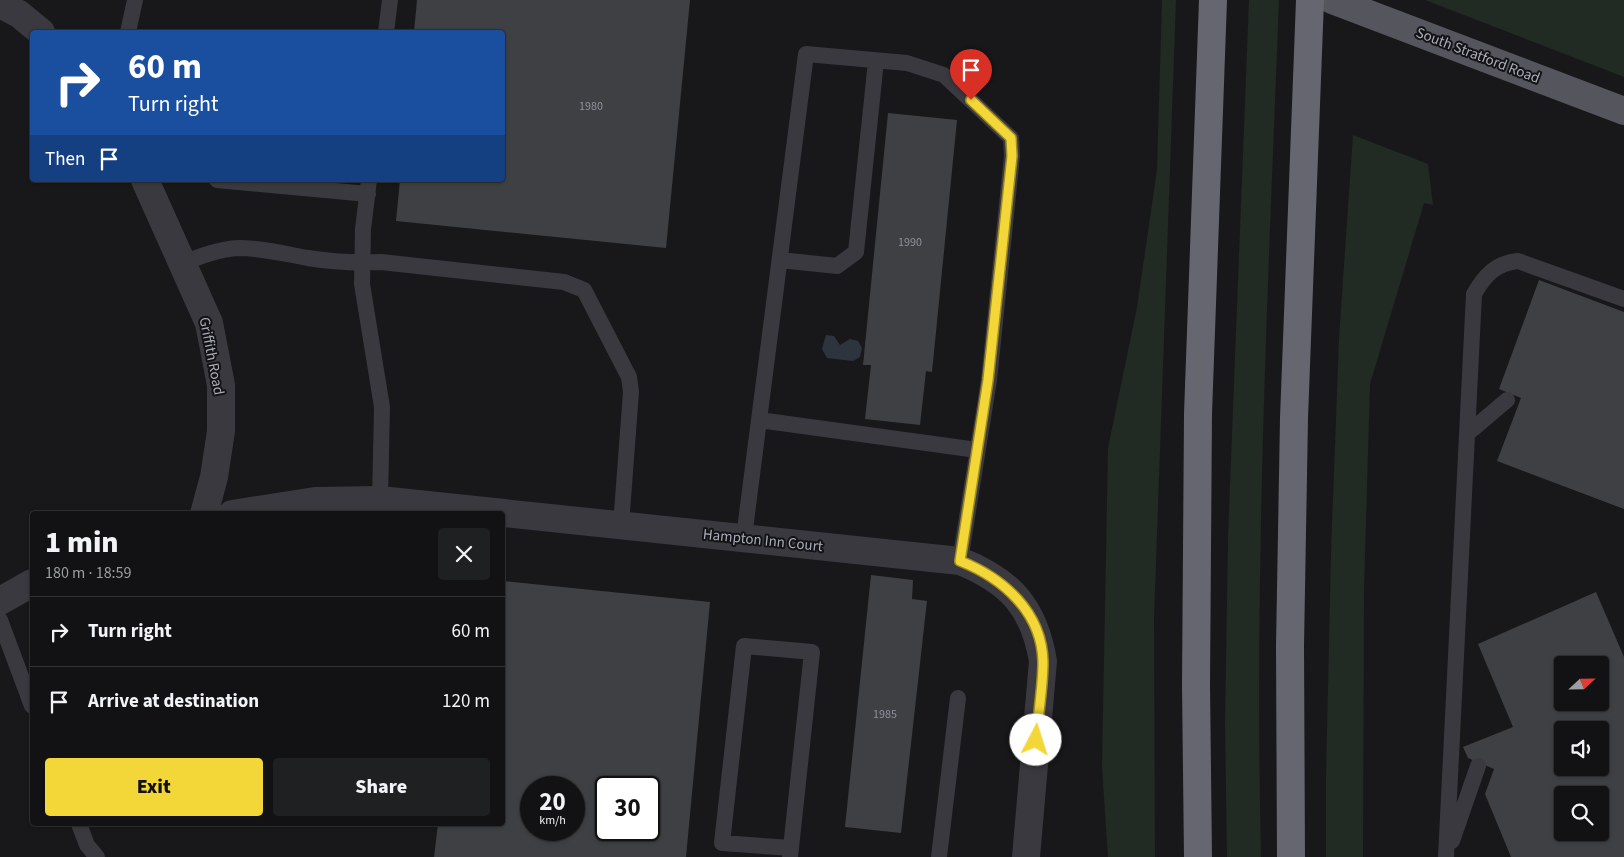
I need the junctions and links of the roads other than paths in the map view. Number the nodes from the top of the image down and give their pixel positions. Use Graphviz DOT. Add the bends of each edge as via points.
graph roads {
  1 [pos="135,0"];
  2 [pos="390,0"];
  3 [pos="1213,0"];
  4 [pos="1310,0"];
  5 [pos="1332,0"];
  6 [pos="0,4"];
  7 [pos="39,30"];
  8 [pos="128,30"];
  9 [pos="386,30"];
  10 [pos="876,61"];
  11 [pos="1624,110"];
  12 [pos="146,182"];
  13 [pos="260,182"];
  14 [pos="369,187"];
  15 [pos="780,260"];
  16 [pos="183,263"];
  17 [pos="362,263"];
  18 [pos="1624,299"];
  19 [pos="1507,400"];
  20 [pos="759,420"];
  21 [pos="1467,434"];
  22 [pos="977,450"];
  23 [pos="380,500"];
  24 [pos="205,511"];
  25 [pos="253,511"];
  26 [pos="486,511"];
  27 [pos="505,513"];
  28 [pos="620,525"];
  29 [pos="744,537"];
  30 [pos="960,561"];
  31 [pos="30,584"];
  32 [pos="0,601"];
  33 [pos="0,620"];
  34 [pos="958,698"];
  35 [pos="30,701"];
  36 [pos="1478,766"];
  37 [pos="80,826"];
  38 [pos="790,852"];
  39 [pos="97,857"];
  40 [pos="939,857"];
  41 [pos="1026,857"];
  42 [pos="1198,857"];
  43 [pos="1291,857"];
  44 [pos="1446,857"];
  1 -- 8 [label="lane"];
  2 -- 9 [label="lane"];
  3 -- 42 [label="highway" via="1198,414"];
  4 -- 43 [label="highway" via="1294,428"];
  5 -- 11 [label="main road, South Stratford Road"];
  6 -- 7 [label="street"];
  10 -- 15 [label="lane" via="856,252 837,266"];
  10 -- 15 [label="lane" via="806,54"];
  10 -- 22 [label="lane" via="907,63 944,75 1011,138 1012,156 990,371"];
  12 -- 16 [label="street, Griffith Road"];
  13 -- 14 [label="lane"];
  14 -- 17 [label="lane"];
  15 -- 20 [label="lane"];
  16 -- 17 [label="lane" via="210,253 245,248 311,259"];
  16 -- 24 [label="street, Griffith Road" via="209,323 221,385 221,431"];
  17 -- 23 [label="lane" via="364,306 382,407"];
  17 -- 28 [label="lane" via="381,262 564,282 584,290 623,363 630,384 629,436"];
  18 -- 21 [label="lane" via="1518,261 1505,262 1493,270 1474,294"];
  19 -- 21 [label="lane"];
  20 -- 22 [label="lane"];
  20 -- 29 [label="lane"];
  21 -- 44 [label="lane"];
  22 -- 30 [label="lane"];
  23 -- 25 [label="street, Hampton Inn Court" via="315,502"];
  23 -- 26 [label="street, Hampton Inn Court"];
  27 -- 28 [label="street, Hampton Inn Court"];
  28 -- 29 [label="street, Hampton Inn Court"];
  29 -- 30 [label="street, Hampton Inn Court"];
  30 -- 41 [label="street, Hampton Inn Court" via="983,570 1016,596 1039,635 1043,661"];
  31 -- 32 [label="street"];
  33 -- 35 [label="lane"];
  34 -- 40 [label="lane"];
  36 -- 44 [label="lane"];
  37 -- 39 [label="lane" via="87,845"];
  38 -- 38 [label="lane" via="812,652 744,646 722,843"];
}
